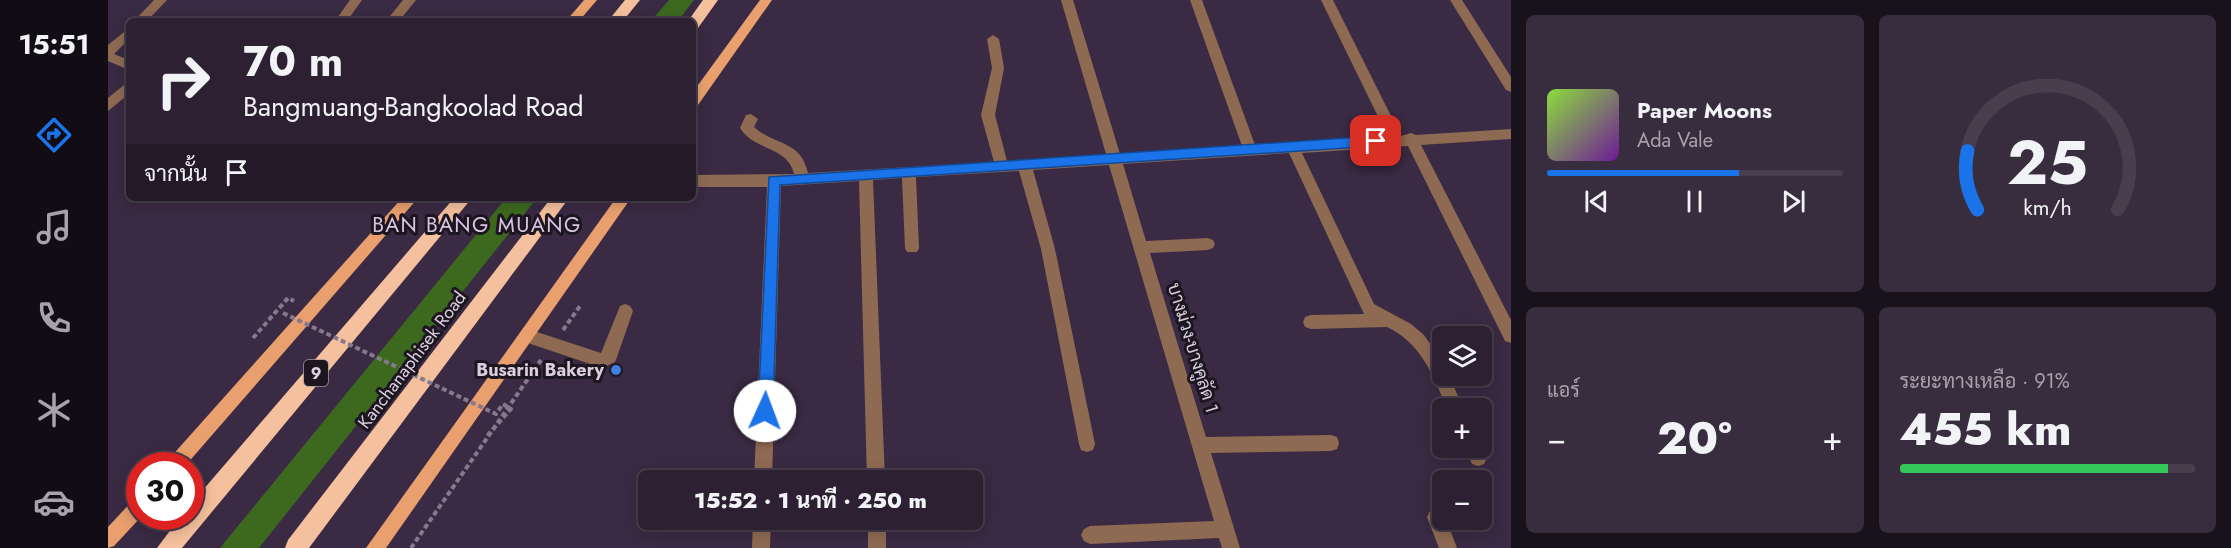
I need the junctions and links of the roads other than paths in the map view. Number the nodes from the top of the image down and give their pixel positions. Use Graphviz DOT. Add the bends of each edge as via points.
graph roads {
  1 [pos="161,0"];
  2 [pos="356,0"];
  3 [pos="410,0"];
  4 [pos="591,0"];
  5 [pos="633,0"];
  6 [pos="711,0"];
  7 [pos="766,0"];
  8 [pos="1067,0"];
  9 [pos="1196,0"];
  10 [pos="1327,0"];
  11 [pos="1456,0"];
  12 [pos="143,18"];
  13 [pos="343,18"];
  14 [pos="395,18"];
  15 [pos="575,18"];
  16 [pos="618,18"];
  17 [pos="696,20"];
  18 [pos="126,35"];
  19 [pos="993,39"];
  20 [pos="108,54"];
  21 [pos="126,63"];
  22 [pos="1511,87"];
  23 [pos="126,89"];
  24 [pos="696,98"];
  25 [pos="108,106"];
  26 [pos="751,119"];
  27 [pos="1511,134"];
  28 [pos="1404,139"];
  29 [pos="1293,147"];
  30 [pos="1250,150"];
  31 [pos="1117,159"];
  32 [pos="1024,165"];
  33 [pos="1002,167"];
  34 [pos="909,172"];
  35 [pos="866,174"];
  36 [pos="802,179"];
  37 [pos="696,181"];
  38 [pos="774,181"];
  39 [pos="408,201"];
  40 [pos="461,201"];
  41 [pos="559,201"];
  42 [pos="622,201"];
  43 [pos="1208,244"];
  44 [pos="1143,247"];
  45 [pos="912,248"];
  46 [pos="625,311"];
  47 [pos="1385,321"];
  48 [pos="1311,322"];
  49 [pos="528,336"];
  50 [pos="1511,336"];
  51 [pos="1450,398"];
  52 [pos="1087,444"];
  53 [pos="1331,444"];
  54 [pos="1202,445"];
  55 [pos="186,452"];
  56 [pos="763,470"];
  57 [pos="876,470"];
  58 [pos="126,520"];
  59 [pos="1227,529"];
  60 [pos="762,530"];
  61 [pos="877,530"];
  62 [pos="1441,530"];
  63 [pos="1090,535"];
  64 [pos="108,540"];
  65 [pos="168,548"];
  66 [pos="296,548"];
  67 [pos="375,548"];
  68 [pos="761,548"];
  69 [pos="877,548"];
  70 [pos="1232,548"];
  71 [pos="1449,548"];
  1 -- 12 [label="street"];
  2 -- 13 [label="street"];
  3 -- 14 [label="street"];
  4 -- 15 [label="main road"];
  5 -- 16 [label="highway"];
  6 -- 17 [label="highway"];
  7 -- 24 [label="main road"];
  8 -- 31 [label="street, บางม่วง-บางคูลัด 1"];
  9 -- 30 [label="street"];
  10 -- 28 [label="street"];
  11 -- 22 [label="street"];
  18 -- 20 [label="street"];
  19 -- 33 [label="street" via="998,68 988,115"];
  20 -- 21 [label="street"];
  23 -- 25 [label="street"];
  26 -- 36 [label="street" via="747,128 753,135 792,153 800,163"];
  27 -- 28 [label="street"];
  28 -- 29 [label="street"];
  28 -- 50 [label="street"];
  29 -- 30 [label="street"];
  29 -- 47 [label="street" via="1369,309"];
  30 -- 31 [label="street"];
  31 -- 32 [label="street"];
  31 -- 44 [label="street, บางม่วง-บางคูลัด 1"];
  32 -- 33 [label="street"];
  32 -- 52 [label="street" via="1048,249"];
  33 -- 34 [label="street"];
  34 -- 35 [label="street"];
  34 -- 45 [label="street"];
  35 -- 36 [label="street"];
  35 -- 57 [label="street"];
  36 -- 38 [label="street"];
  37 -- 38 [label="street"];
  38 -- 56 [label="street"];
  39 -- 55 [label="main road"];
  40 -- 65 [label="highway, 9"];
  41 -- 66 [label="highway, Kanchanaphisek Road"];
  42 -- 49 [label="main road"];
  43 -- 44 [label="street"];
  44 -- 54 [label="street, บางม่วง-บางคูลัด 1"];
  46 -- 49 [label="street" via="609,357 602,361"];
  47 -- 48 [label="street"];
  47 -- 51 [label="street" via="1408,331 1427,347"];
  49 -- 67 [label="main road"];
  53 -- 54 [label="street"];
  54 -- 59 [label="street, บางม่วง-บางคูลัด 1"];
  58 -- 64 [label="main road"];
  59 -- 63 [label="street"];
  59 -- 70 [label="street, บางม่วง-บางคูลัด 1"];
  60 -- 68 [label="street"];
  61 -- 69 [label="street"];
  62 -- 71 [label="street"];
}
